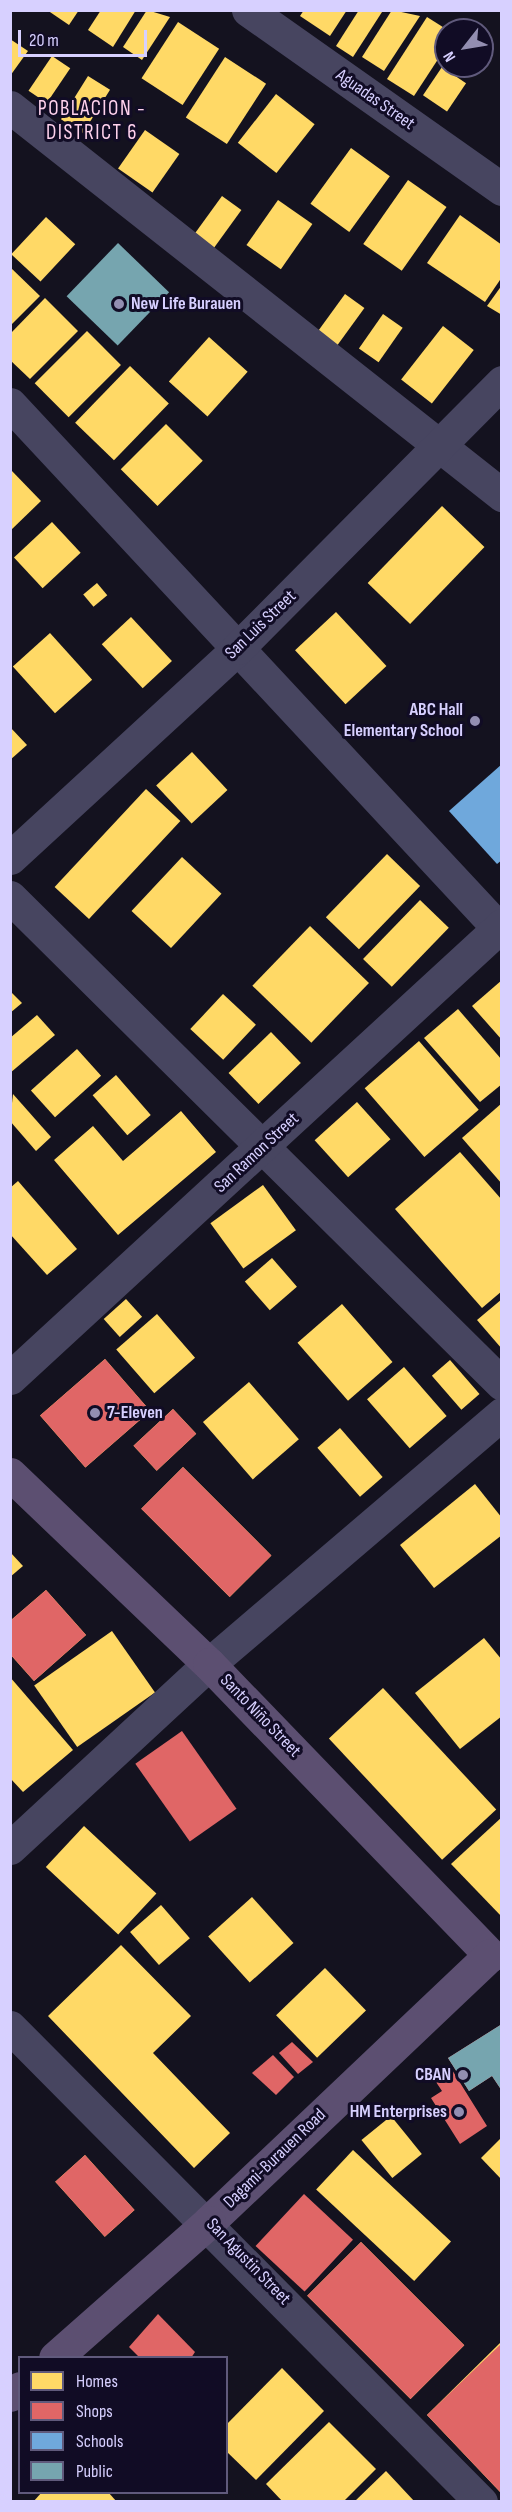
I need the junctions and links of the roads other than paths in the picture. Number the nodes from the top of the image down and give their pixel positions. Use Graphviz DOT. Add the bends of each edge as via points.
graph roads {
  1 [pos="248,10"];
  2 [pos="10,107"];
  3 [pos="501,189"];
  4 [pos="501,382"];
  5 [pos="10,404"];
  6 [pos="443,446"];
  7 [pos="501,495"];
  8 [pos="238,648"];
  9 [pos="10,858"];
  10 [pos="10,897"];
  11 [pos="500,929"];
  12 [pos="261,1150"];
  13 [pos="10,1378"];
  14 [pos="501,1384"];
  15 [pos="501,1414"];
  16 [pos="10,1474"];
  17 [pos="209,1664"];
  18 [pos="10,1848"];
  19 [pos="496,1960"];
  20 [pos="10,2027"];
  21 [pos="209,2222"];
  22 [pos="57,2356"];
  23 [pos="481,2502"];
  1 -- 3 [label="street, Aguadas Street"];
  2 -- 6 [label="street"];
  4 -- 6 [label="street, San Luis Street"];
  5 -- 8 [label="street"];
  6 -- 7 [label="street"];
  6 -- 8 [label="street, San Luis Street"];
  8 -- 9 [label="street, San Luis Street"];
  8 -- 11 [label="street"];
  10 -- 12 [label="street"];
  11 -- 12 [label="street, San Ramon Street"];
  12 -- 13 [label="street, San Ramon Street"];
  12 -- 14 [label="street"];
  15 -- 17 [label="street"];
  16 -- 17 [label="main road, Santo Niño Street"];
  17 -- 18 [label="street"];
  17 -- 19 [label="main road, Santo Niño Street"];
  19 -- 21 [label="main road, Dagami-Burauen Road"];
  20 -- 21 [label="street, San Agustin Street"];
  21 -- 22 [label="main road, Dagami-Burauen Road"];
  21 -- 23 [label="street, San Agustin Street"];
}
